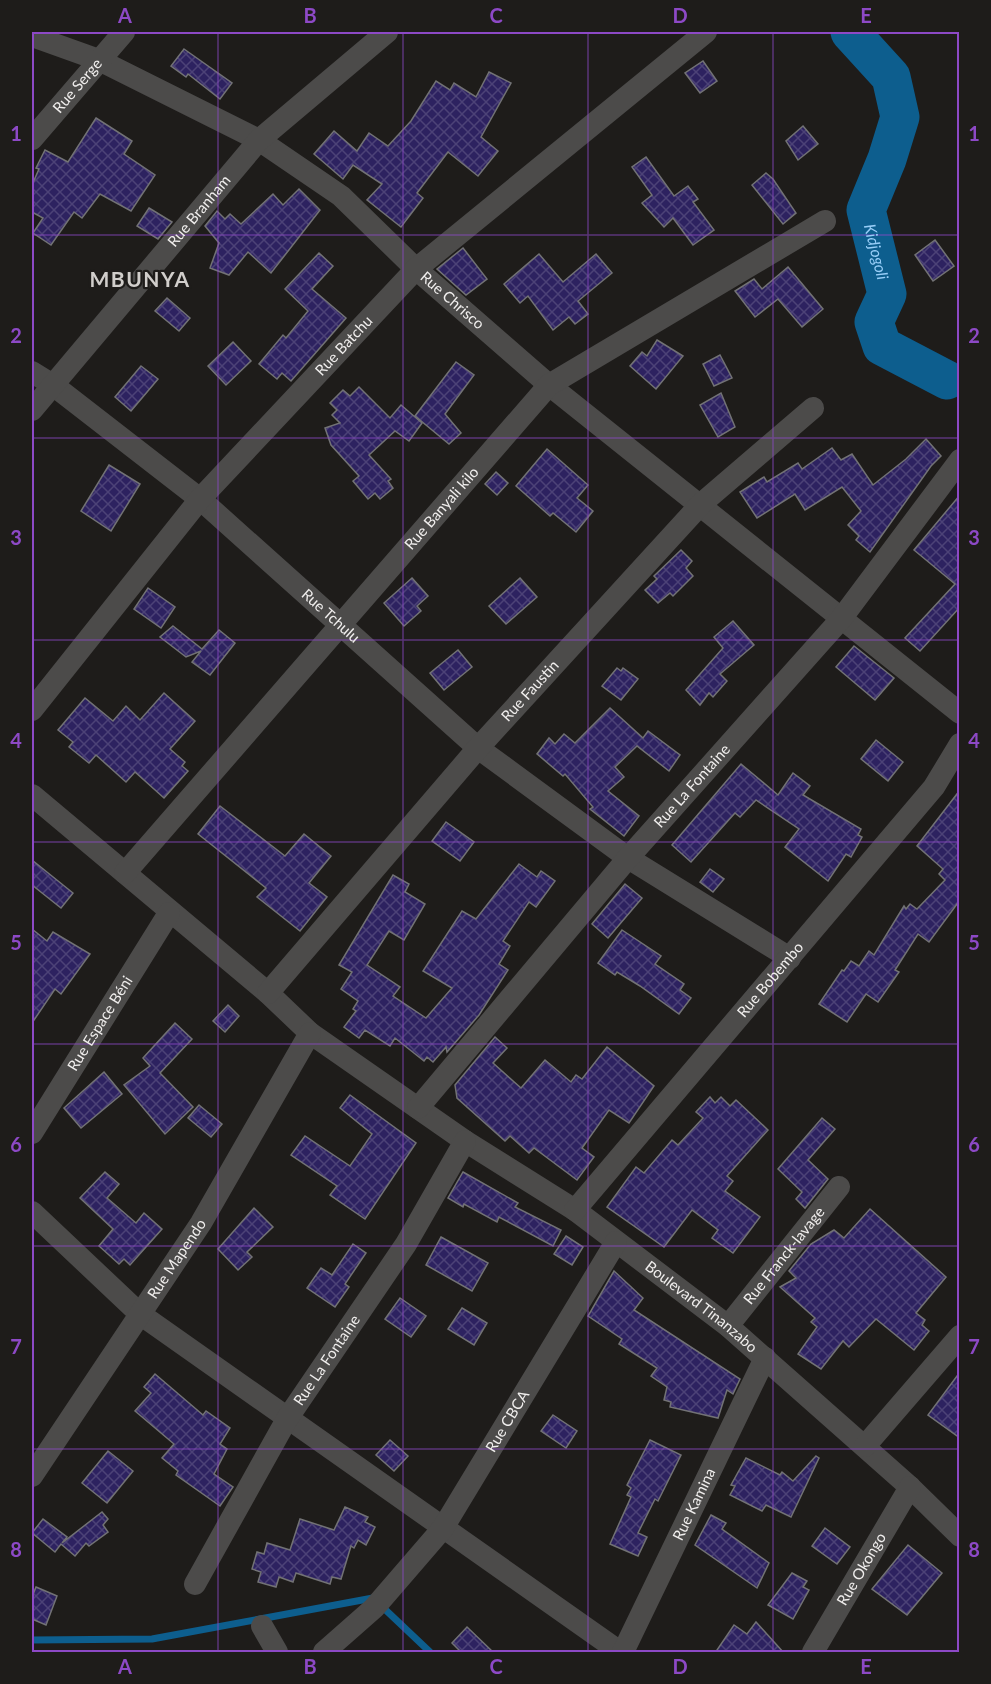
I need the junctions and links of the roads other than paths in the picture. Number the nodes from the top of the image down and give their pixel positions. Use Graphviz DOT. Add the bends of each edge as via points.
graph roads {
  1 [pos="124,32"];
  2 [pos="387,32"];
  3 [pos="706,32"];
  4 [pos="32,36"];
  5 [pos="99,60"];
  6 [pos="32,140"];
  7 [pos="260,140"];
  8 [pos="825,221"];
  9 [pos="416,269"];
  10 [pos="32,372"];
  11 [pos="549,385"];
  12 [pos="53,386"];
  13 [pos="813,408"];
  14 [pos="32,410"];
  15 [pos="960,460"];
  16 [pos="200,500"];
  17 [pos="701,504"];
  18 [pos="841,619"];
  19 [pos="339,624"];
  20 [pos="32,710"];
  21 [pos="960,713"];
  22 [pos="960,744"];
  23 [pos="478,748"];
  24 [pos="32,795"];
  25 [pos="628,858"];
  26 [pos="124,873"];
  27 [pos="170,913"];
  28 [pos="790,958"];
  29 [pos="268,993"];
  30 [pos="310,1033"];
  31 [pos="418,1108"];
  32 [pos="32,1133"];
  33 [pos="465,1141"];
  34 [pos="839,1187"];
  35 [pos="574,1210"];
  36 [pos="32,1212"];
  37 [pos="616,1242"];
  38 [pos="140,1314"];
  39 [pos="728,1326"];
  40 [pos="960,1336"];
  41 [pos="765,1358"];
  42 [pos="287,1419"];
  43 [pos="865,1446"];
  44 [pos="32,1476"];
  45 [pos="910,1487"];
  46 [pos="442,1528"];
  47 [pos="960,1536"];
  48 [pos="195,1584"];
  49 [pos="262,1626"];
  50 [pos="277,1653"];
  51 [pos="324,1653"];
  52 [pos="622,1653"];
  53 [pos="813,1653"];
  1 -- 5 [label="street, Rue Serge"];
  2 -- 7 [label="street, Rue Branham"];
  3 -- 9 [label="street, Rue Batchu"];
  4 -- 5 [label="street, Rue Chrisco"];
  5 -- 6 [label="street, Rue Serge"];
  5 -- 7 [label="street, Rue Chrisco"];
  7 -- 9 [label="street, Rue Chrisco" via="341,196"];
  7 -- 12 [label="street, Rue Branham"];
  8 -- 11 [label="street, Rue Banyali kilo"];
  9 -- 11 [label="street, Rue Chrisco"];
  9 -- 16 [label="street, Rue Batchu"];
  10 -- 12 [label="street, Rue Tchulu"];
  11 -- 17 [label="street, Rue Chrisco"];
  11 -- 19 [label="street, Rue Banyali kilo"];
  12 -- 14 [label="street, Rue Branham"];
  12 -- 16 [label="street, Rue Tchulu"];
  13 -- 17 [label="street, Rue Faustin"];
  15 -- 18 [label="street, Rue La Fontaine"];
  16 -- 19 [label="street, Rue Tchulu"];
  16 -- 20 [label="street, Rue Batchu"];
  17 -- 18 [label="street, Rue Chrisco"];
  17 -- 23 [label="street, Rue Faustin"];
  18 -- 21 [label="street, Rue Chrisco"];
  18 -- 25 [label="street, Rue La Fontaine"];
  19 -- 23 [label="street, Rue Tchulu"];
  19 -- 26 [label="street, Rue Banyali kilo"];
  22 -- 28 [label="street, Rue Bobembo" via="934,788"];
  23 -- 25 [label="street, Rue Tchulu"];
  23 -- 29 [label="street, Rue Faustin"];
  24 -- 26 [label="street, Boulevard Tinanzabo"];
  25 -- 28 [label="street, Rue Tchulu"];
  25 -- 31 [label="street, Rue La Fontaine"];
  26 -- 27 [label="street, Boulevard Tinanzabo"];
  27 -- 29 [label="street, Boulevard Tinanzabo"];
  27 -- 32 [label="street, Rue Espace Béni"];
  28 -- 35 [label="street, Rue Bobembo"];
  29 -- 30 [label="street, Boulevard Tinanzabo"];
  30 -- 31 [label="street, Boulevard Tinanzabo"];
  30 -- 38 [label="street, Rue Mapendo" via="201,1223"];
  31 -- 33 [label="street, Boulevard Tinanzabo"];
  33 -- 35 [label="street, Boulevard Tinanzabo"];
  33 -- 42 [label="street, Rue La Fontaine" via="406,1244"];
  34 -- 39 [label="street, Rue Franck-lavage"];
  35 -- 37 [label="street, Boulevard Tinanzabo"];
  36 -- 38 [label="street"];
  37 -- 39 [label="street, Boulevard Tinanzabo"];
  37 -- 46 [label="street, Rue CBCA"];
  38 -- 42 [label="street"];
  38 -- 44 [label="street, Rue Mapendo"];
  39 -- 41 [label="street, Boulevard Tinanzabo"];
  40 -- 43 [label="street"];
  41 -- 43 [label="street, Boulevard Tinanzabo"];
  41 -- 52 [label="street, Rue Kamina"];
  42 -- 46 [label="street"];
  42 -- 48 [label="street, Rue La Fontaine"];
  43 -- 45 [label="street, Boulevard Tinanzabo"];
  45 -- 47 [label="street, Boulevard Tinanzabo"];
  45 -- 53 [label="street, Rue Okongo"];
  46 -- 51 [label="street, Rue CBCA" via="381,1600"];
  46 -- 52 [label="street"];
  49 -- 50 [label="street"];
}
